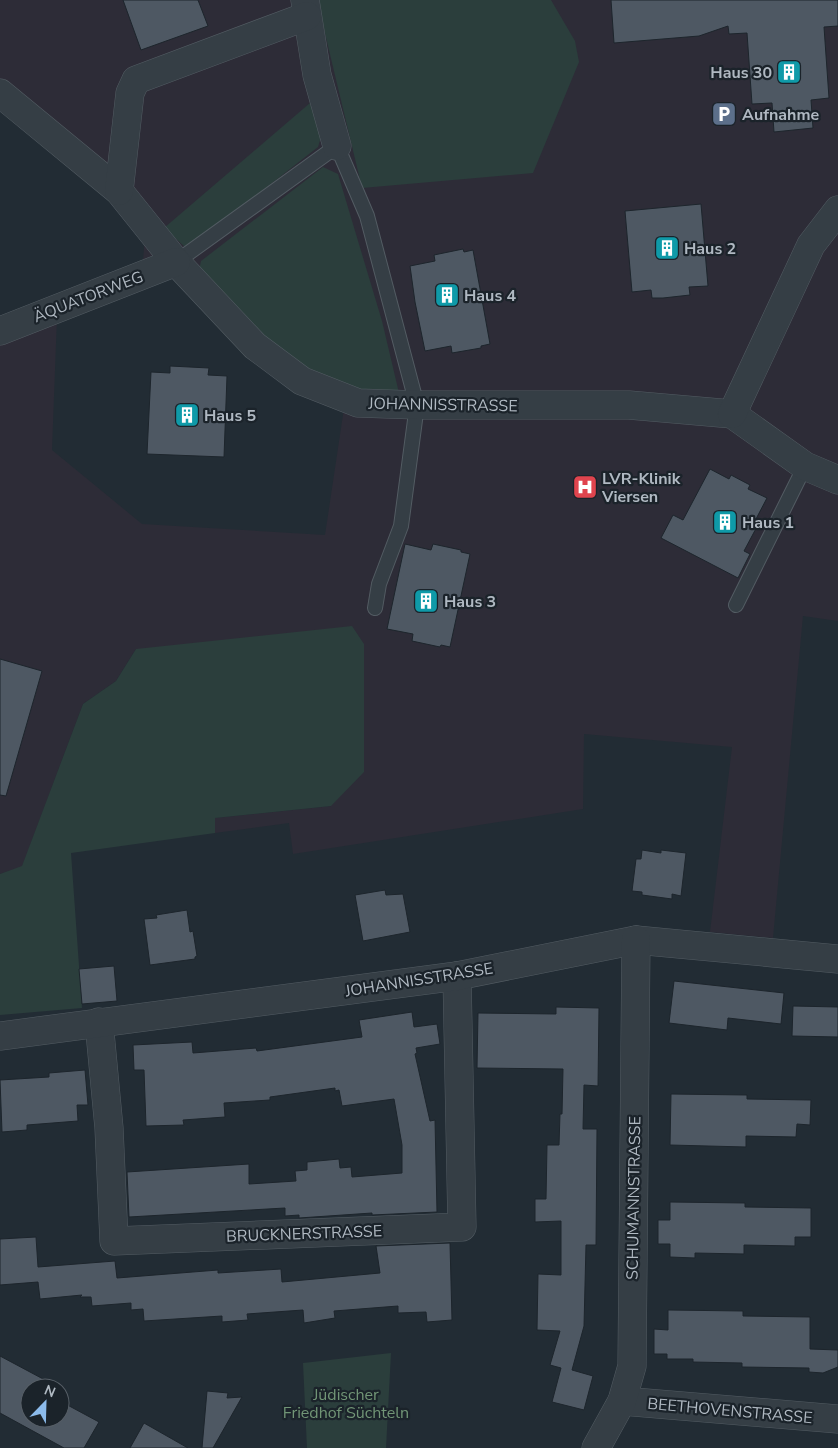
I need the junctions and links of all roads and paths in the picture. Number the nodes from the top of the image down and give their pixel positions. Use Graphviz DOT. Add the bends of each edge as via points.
graph roads {
  1 [pos="306,8"];
  2 [pos="0,92"];
  3 [pos="337,146"];
  4 [pos="119,191"];
  5 [pos="838,210"];
  6 [pos="176,262"];
  7 [pos="0,331"];
  8 [pos="417,406"];
  9 [pos="732,414"];
  10 [pos="804,466"];
  11 [pos="838,480"];
  12 [pos="736,605"];
  13 [pos="375,608"];
  14 [pos="636,940"];
  15 [pos="838,959"];
  16 [pos="457,976"];
  17 [pos="99,1022"];
  18 [pos="0,1036"];
  19 [pos="622,1401"];
  20 [pos="838,1419"];
  21 [pos="596,1448"];
  1 -- 3 [label="street" via="317,75"];
  1 -- 4 [label="street" via="136,80 130,93"];
  2 -- 4 [label="street, JOHANNISSTRASSE"];
  3 -- 6 [label="lane"];
  3 -- 8 [label="lane" via="367,216"];
  4 -- 6 [label="street, JOHANNISSTRASSE"];
  5 -- 9 [label="street" via="811,245"];
  6 -- 7 [label="street, ÄQUATORWEG"];
  6 -- 8 [label="street, JOHANNISSTRASSE" via="255,346 302,381 358,403"];
  8 -- 9 [label="street, JOHANNISSTRASSE" via="629,405"];
  8 -- 13 [label="lane" via="401,526 379,584"];
  9 -- 10 [label="street"];
  10 -- 11 [label="street"];
  10 -- 12 [label="lane"];
  14 -- 15 [label="street, JOHANNISSTRASSE"];
  14 -- 16 [label="street, JOHANNISSTRASSE"];
  14 -- 19 [label="street, SCHUMANNSTRASSE" via="632,1366"];
  16 -- 17 [label="street, JOHANNISSTRASSE"];
  16 -- 17 [label="street, BRUCKNERSTRASSE" via="462,1227 114,1241 109,1128"];
  17 -- 18 [label="street, JOHANNISSTRASSE"];
  19 -- 20 [label="street, BEETHOVENSTRASSE"];
  19 -- 21 [label="street, SCHUMANNSTRASSE"];
}
